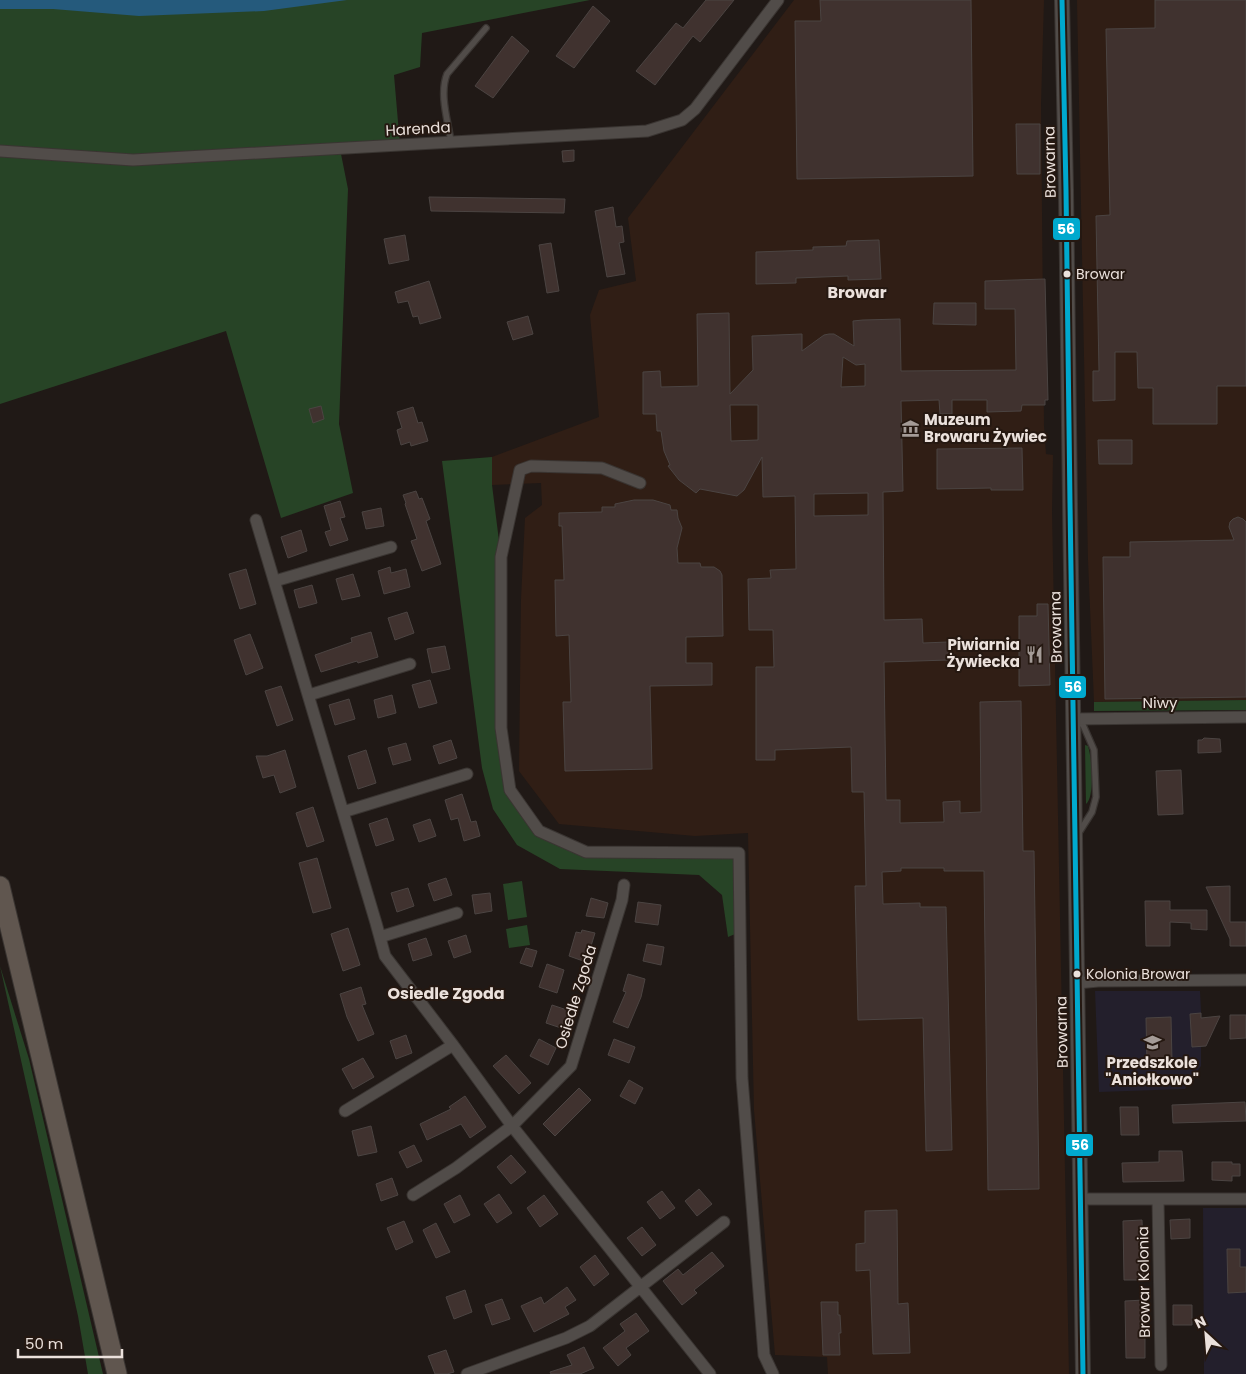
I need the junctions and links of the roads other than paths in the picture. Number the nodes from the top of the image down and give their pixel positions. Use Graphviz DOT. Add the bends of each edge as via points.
graph roads {
  1 [pos="778,0"];
  2 [pos="1062,0"];
  3 [pos="486,28"];
  4 [pos="450,142"];
  5 [pos="0,151"];
  6 [pos="640,484"];
  7 [pos="256,520"];
  8 [pos="391,547"];
  9 [pos="275,580"];
  10 [pos="410,664"];
  11 [pos="309,695"];
  12 [pos="1246,717"];
  13 [pos="1074,719"];
  14 [pos="467,774"];
  15 [pos="343,812"];
  16 [pos="1075,837"];
  17 [pos="624,885"];
  18 [pos="0,886"];
  19 [pos="457,913"];
  20 [pos="380,937"];
  21 [pos="1246,980"];
  22 [pos="1077,983"];
  23 [pos="453,1045"];
  24 [pos="345,1111"];
  25 [pos="512,1126"];
  26 [pos="413,1195"];
  27 [pos="1246,1198"];
  28 [pos="1080,1199"];
  29 [pos="1158,1199"];
  30 [pos="724,1222"];
  31 [pos="641,1286"];
  32 [pos="1161,1365"];
  33 [pos="117,1374"];
  34 [pos="467,1374"];
  35 [pos="710,1374"];
  36 [pos="773,1374"];
  37 [pos="1083,1374"];
  1 -- 4 [label="street, Harenda" via="682,120 647,131"];
  2 -- 13 [label="street, Browarna"];
  3 -- 4 [label="lane" via="447,74 444,82"];
  4 -- 5 [label="street, Harenda" via="133,160"];
  6 -- 36 [label="street" via="602,468 531,466 520,470 501,557 500,728 510,790 539,831 586,852 739,853 742,1078 764,1355"];
  7 -- 9 [label="street"];
  8 -- 9 [label="street"];
  9 -- 11 [label="street"];
  10 -- 11 [label="street"];
  11 -- 15 [label="street"];
  12 -- 13 [label="street, Niwy"];
  13 -- 16 [label="street, Browarna"];
  13 -- 16 [label="lane" via="1083,725 1094,750 1096,797 1092,812"];
  14 -- 15 [label="street"];
  15 -- 20 [label="street"];
  16 -- 22 [label="street, Browarna"];
  17 -- 25 [label="street, Osiedle Zgoda" via="571,1066"];
  18 -- 33 [label="highway"];
  19 -- 20 [label="street"];
  20 -- 23 [label="street" via="384,956"];
  21 -- 22 [label="street"];
  22 -- 28 [label="street, Browarna"];
  23 -- 24 [label="street"];
  23 -- 25 [label="street"];
  25 -- 26 [label="street, Osiedle Zgoda"];
  25 -- 31 [label="street"];
  27 -- 29 [label="street"];
  28 -- 29 [label="street"];
  28 -- 37 [label="street, Browarna"];
  29 -- 32 [label="street, Browar Kolonia"];
  30 -- 31 [label="street"];
  31 -- 34 [label="street" via="590,1326"];
  31 -- 35 [label="street"];
}
